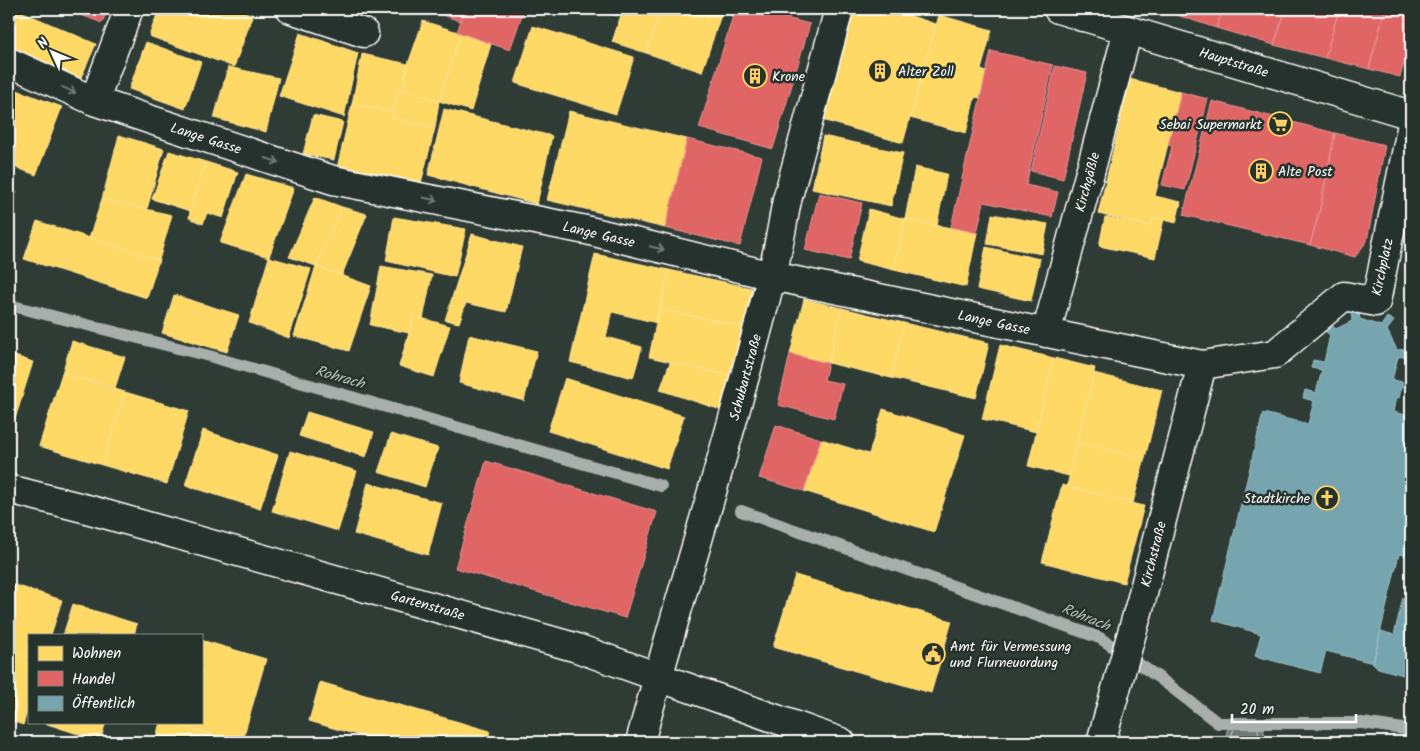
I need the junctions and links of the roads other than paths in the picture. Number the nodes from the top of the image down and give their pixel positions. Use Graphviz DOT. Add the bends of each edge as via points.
graph roads {
  1 [pos="129,9"];
  2 [pos="292,9"];
  3 [pos="839,9"];
  4 [pos="1075,11"];
  5 [pos="1128,30"];
  6 [pos="364,33"];
  7 [pos="9,62"];
  8 [pos="94,101"];
  9 [pos="1411,115"];
  10 [pos="1411,129"];
  11 [pos="772,276"];
  12 [pos="1046,333"];
  13 [pos="1202,365"];
  14 [pos="9,489"];
  15 [pos="658,676"];
  16 [pos="640,742"];
  17 [pos="841,742"];
  18 [pos="1101,742"];
  1 -- 8 [label="street"];
  2 -- 6 [label="street"];
  3 -- 11 [label="street, Schubartstraße" via="787,200"];
  4 -- 5 [label="street, Hauptstraße"];
  5 -- 9 [label="street, Hauptstraße"];
  5 -- 12 [label="street, Kirchgäßle"];
  7 -- 8 [label="street, Lange Gasse, one-way"];
  8 -- 11 [label="street, Lange Gasse, one-way" via="334,180 586,230"];
  10 -- 13 [label="street, Kirchplatz" via="1376,302 1344,296 1275,354"];
  11 -- 12 [label="street, Lange Gasse"];
  11 -- 15 [label="street, Schubartstraße" via="733,422"];
  12 -- 13 [label="street, Lange Gasse"];
  13 -- 18 [label="street, Kirchstraße"];
  14 -- 15 [label="street, Gartenstraße" via="574,646"];
  15 -- 16 [label="street, Schubartstraße"];
  15 -- 17 [label="street, Gartenstraße"];
}
